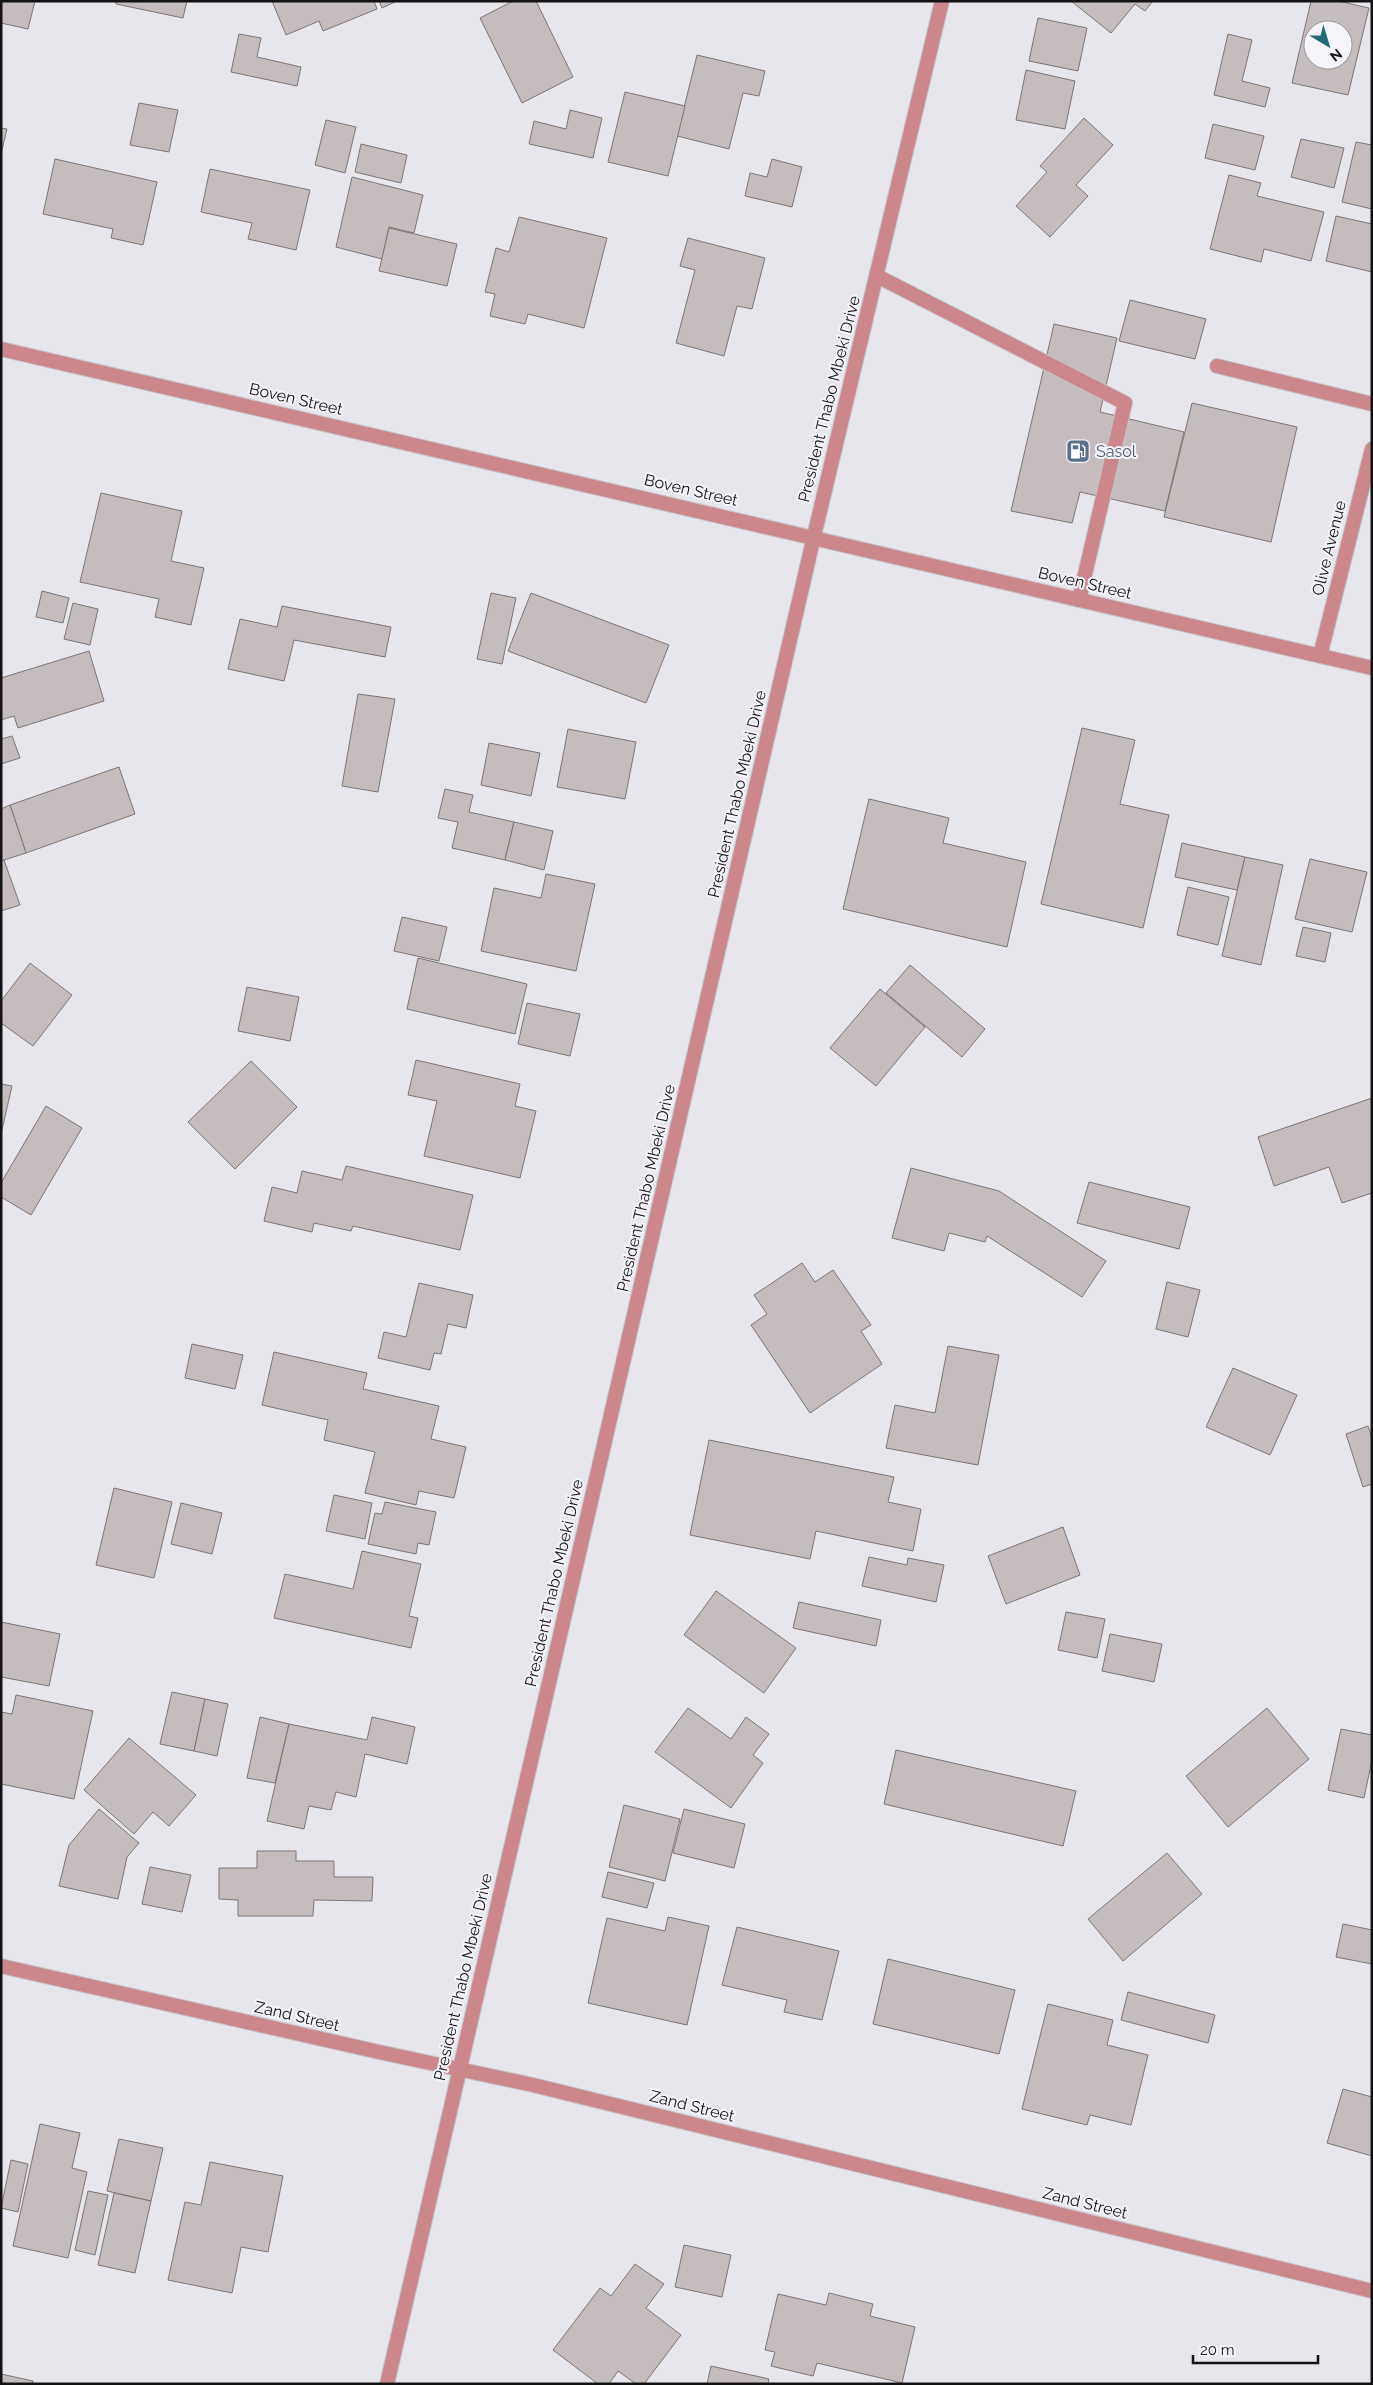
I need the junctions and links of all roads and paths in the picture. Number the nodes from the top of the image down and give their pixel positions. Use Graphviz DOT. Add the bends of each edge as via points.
graph roads {
  1 [pos="942,1"];
  2 [pos="877,276"];
  3 [pos="1,348"];
  4 [pos="1217,366"];
  5 [pos="1372,404"];
  6 [pos="1372,449"];
  7 [pos="814,536"];
  8 [pos="1079,600"];
  9 [pos="1320,656"];
  10 [pos="1372,668"];
  11 [pos="1,1966"];
  12 [pos="460,2068"];
  13 [pos="1372,2291"];
  14 [pos="387,2384"];
  1 -- 2 [label="street, President Thabo Mbeki Drive"];
  2 -- 7 [label="street, President Thabo Mbeki Drive"];
  2 -- 8 [label="street" via="1125,403"];
  3 -- 7 [label="street, Boven Street"];
  4 -- 5 [label="street"];
  6 -- 9 [label="street, Olive Avenue"];
  7 -- 8 [label="street, Boven Street"];
  7 -- 12 [label="street, President Thabo Mbeki Drive"];
  8 -- 9 [label="street, Boven Street"];
  9 -- 10 [label="street, Boven Street"];
  11 -- 12 [label="street, Zand Street"];
  12 -- 13 [label="street, Zand Street"];
  12 -- 14 [label="street, President Thabo Mbeki Drive"];
}
